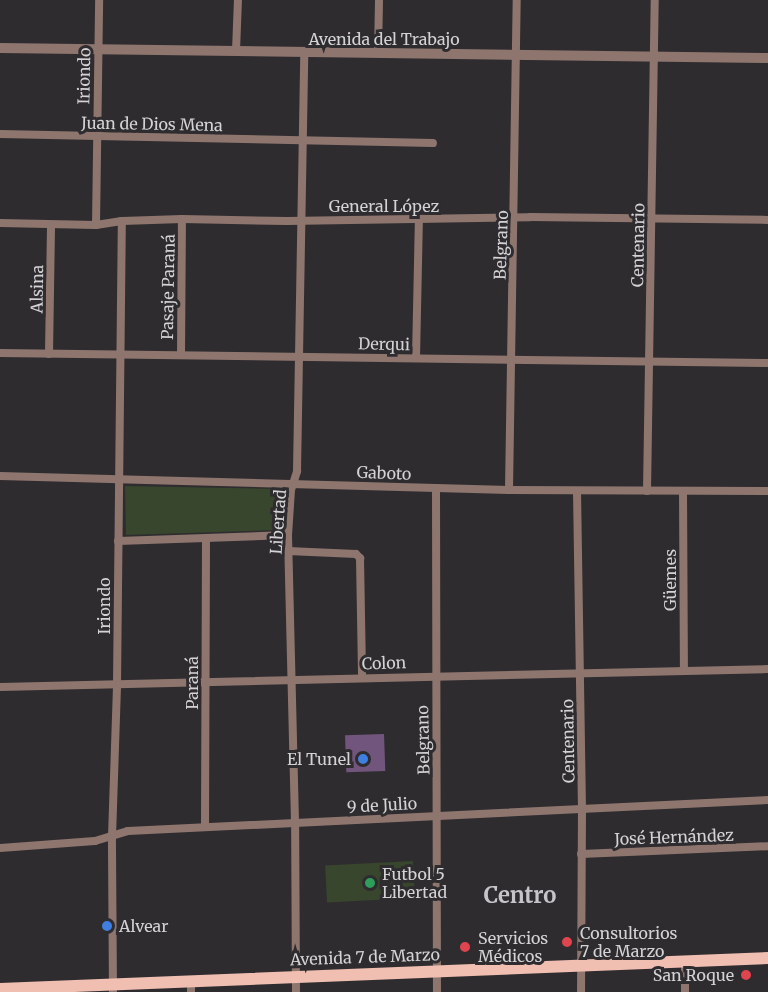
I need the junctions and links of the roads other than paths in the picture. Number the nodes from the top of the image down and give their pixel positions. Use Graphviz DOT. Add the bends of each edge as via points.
graph roads {
  1 [pos="99,0"];
  2 [pos="238,0"];
  3 [pos="379,0"];
  4 [pos="517,0"];
  5 [pos="655,0"];
  6 [pos="0,48"];
  7 [pos="99,50"];
  8 [pos="236,51"];
  9 [pos="304,53"];
  10 [pos="378,53"];
  11 [pos="516,55"];
  12 [pos="655,57"];
  13 [pos="768,58"];
  14 [pos="0,134"];
  15 [pos="97,136"];
  16 [pos="303,140"];
  17 [pos="433,143"];
  18 [pos="652,218"];
  19 [pos="182,219"];
  20 [pos="515,219"];
  21 [pos="122,220"];
  22 [pos="301,220"];
  23 [pos="419,220"];
  24 [pos="768,220"];
  25 [pos="0,223"];
  26 [pos="51,225"];
  27 [pos="96,225"];
  28 [pos="0,353"];
  29 [pos="49,354"];
  30 [pos="119,355"];
  31 [pos="181,355"];
  32 [pos="299,357"];
  33 [pos="416,358"];
  34 [pos="510,359"];
  35 [pos="649,361"];
  36 [pos="768,363"];
  37 [pos="0,476"];
  38 [pos="118,479"];
  39 [pos="293,483"];
  40 [pos="436,488"];
  41 [pos="509,490"];
  42 [pos="646,490"];
  43 [pos="578,491"];
  44 [pos="683,491"];
  45 [pos="768,491"];
  46 [pos="288,535"];
  47 [pos="206,540"];
  48 [pos="118,541"];
  49 [pos="288,551"];
  50 [pos="768,669"];
  51 [pos="684,670"];
  52 [pos="581,672"];
  53 [pos="435,675"];
  54 [pos="362,678"];
  55 [pos="291,679"];
  56 [pos="205,681"];
  57 [pos="117,684"];
  58 [pos="0,687"];
  59 [pos="768,800"];
  60 [pos="582,809"];
  61 [pos="437,816"];
  62 [pos="295,822"];
  63 [pos="205,827"];
  64 [pos="112,837"];
  65 [pos="768,846"];
  66 [pos="0,848"];
  67 [pos="581,854"];
  68 [pos="768,958"];
  69 [pos="685,962"];
  70 [pos="581,966"];
  71 [pos="437,971"];
  72 [pos="296,977"];
  73 [pos="191,987"];
  74 [pos="113,988"];
  75 [pos="0,989"];
  76 [pos="296,992"];
  77 [pos="437,992"];
  78 [pos="581,992"];
  79 [pos="685,992"];
  1 -- 7 [label="street, Iriondo"];
  2 -- 8 [label="street"];
  3 -- 10 [label="street"];
  4 -- 11 [label="street, Belgrano"];
  5 -- 12 [label="street, Centenario"];
  6 -- 7 [label="street, Avenida del Trabajo"];
  7 -- 8 [label="street, Avenida del Trabajo"];
  7 -- 15 [label="street, Iriondo"];
  8 -- 9 [label="street, Avenida del Trabajo"];
  9 -- 10 [label="street, Avenida del Trabajo"];
  9 -- 16 [label="street, Libertad"];
  10 -- 11 [label="street, Avenida del Trabajo"];
  11 -- 12 [label="street, Avenida del Trabajo"];
  11 -- 20 [label="street, Belgrano"];
  12 -- 13 [label="street, Avenida del Trabajo"];
  12 -- 18 [label="street, Centenario"];
  14 -- 15 [label="street, Juan de Dios Mena"];
  15 -- 16 [label="street, Juan de Dios Mena"];
  15 -- 27 [label="street, Iriondo"];
  16 -- 17 [label="street, Juan de Dios Mena"];
  16 -- 22 [label="street, Libertad"];
  18 -- 20 [label="street, General López"];
  18 -- 24 [label="street, General López"];
  18 -- 35 [label="street, Centenario"];
  19 -- 21 [label="street, General López"];
  19 -- 22 [label="street, General López"];
  19 -- 31 [label="street, Pasaje Paraná"];
  20 -- 23 [label="street, General López"];
  20 -- 34 [label="street, Belgrano"];
  21 -- 27 [label="street, General López"];
  21 -- 30 [label="street, Iriondo"];
  22 -- 23 [label="street, General López"];
  22 -- 32 [label="street, Libertad"];
  23 -- 33 [label="street"];
  25 -- 26 [label="street, General López"];
  26 -- 27 [label="street, General López"];
  26 -- 29 [label="street, Alsina"];
  28 -- 29 [label="street, Derqui"];
  29 -- 30 [label="street, Derqui"];
  30 -- 31 [label="street, Derqui"];
  30 -- 38 [label="street, Iriondo"];
  31 -- 32 [label="street, Derqui"];
  32 -- 33 [label="street, Derqui"];
  32 -- 39 [label="street, Libertad" via="297,471"];
  33 -- 34 [label="street, Derqui"];
  34 -- 35 [label="street, Derqui"];
  34 -- 41 [label="street, Belgrano"];
  35 -- 36 [label="street, Derqui"];
  35 -- 42 [label="street, Centenario"];
  37 -- 38 [label="street, Gaboto"];
  38 -- 39 [label="street, Gaboto"];
  38 -- 48 [label="street, Iriondo"];
  39 -- 40 [label="street, Gaboto"];
  39 -- 46 [label="street, Libertad"];
  40 -- 41 [label="street, Gaboto"];
  40 -- 53 [label="street, Belgrano"];
  41 -- 43 [label="street, Gaboto"];
  42 -- 43 [label="street, Gaboto"];
  42 -- 44 [label="street, Gaboto"];
  43 -- 52 [label="street, Centenario"];
  44 -- 45 [label="street, Gaboto"];
  44 -- 51 [label="street, Güemes"];
  46 -- 47 [label="street"];
  46 -- 49 [label="street, Libertad"];
  47 -- 48 [label="street"];
  47 -- 56 [label="street, Paraná"];
  48 -- 57 [label="street, Iriondo"];
  49 -- 54 [label="street" via="356,554 360,558"];
  49 -- 55 [label="street, Libertad"];
  50 -- 51 [label="street, Colon"];
  51 -- 52 [label="street, Colon"];
  52 -- 53 [label="street, Colon"];
  52 -- 60 [label="street, Centenario"];
  53 -- 54 [label="street, Colon"];
  53 -- 61 [label="street, Belgrano"];
  54 -- 55 [label="street, Colon"];
  55 -- 56 [label="street, Colon"];
  55 -- 62 [label="street, Libertad"];
  56 -- 57 [label="street, Colon"];
  56 -- 63 [label="street, Paraná"];
  57 -- 58 [label="street, Colon"];
  57 -- 64 [label="street, Iriondo"];
  59 -- 60 [label="street, 9 de Julio"];
  60 -- 61 [label="street, 9 de Julio"];
  60 -- 67 [label="street, Centenario"];
  61 -- 62 [label="street, 9 de Julio"];
  61 -- 71 [label="street, Belgrano"];
  62 -- 63 [label="street, 9 de Julio"];
  62 -- 72 [label="street, Libertad"];
  63 -- 64 [label="street, 9 de Julio" via="128,831"];
  64 -- 66 [label="street, 9 de Julio" via="95,842"];
  64 -- 74 [label="street, Iriondo"];
  65 -- 67 [label="street, José Hernández"];
  67 -- 70 [label="street, Centenario"];
  68 -- 69 [label="main road, Avenida 7 de Marzo"];
  69 -- 70 [label="main road, Avenida 7 de Marzo"];
  69 -- 79 [label="street"];
  70 -- 71 [label="main road, Avenida 7 de Marzo"];
  70 -- 78 [label="street, Centenario"];
  71 -- 72 [label="main road, Avenida 7 de Marzo"];
  71 -- 77 [label="street, Belgrano"];
  72 -- 73 [label="main road, Avenida 7 de Marzo"];
  72 -- 76 [label="street, Libertad"];
  73 -- 74 [label="main road, Avenida 7 de Marzo"];
  74 -- 75 [label="main road, Avenida 7 de Marzo"];
}
